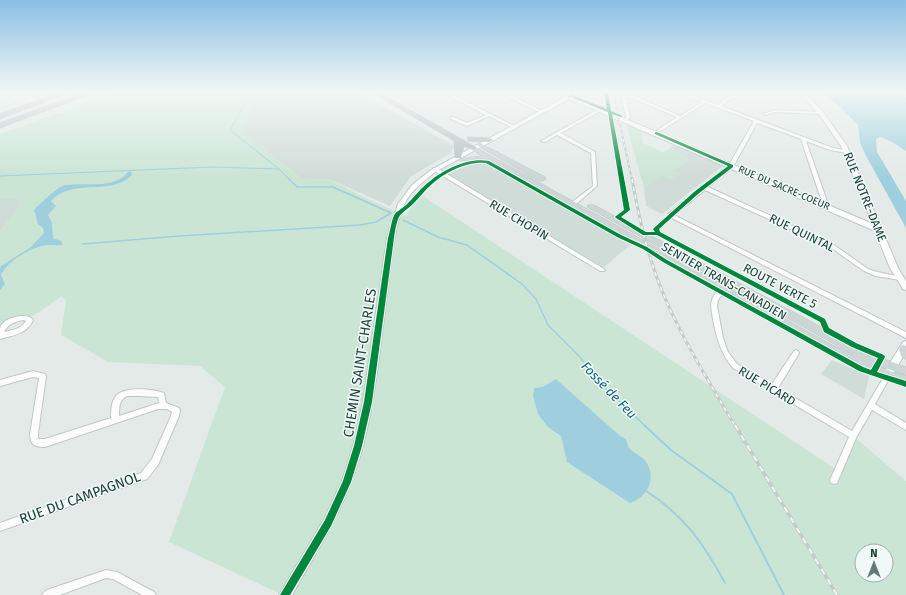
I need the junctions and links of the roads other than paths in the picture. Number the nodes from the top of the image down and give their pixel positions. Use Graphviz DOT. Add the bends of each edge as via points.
graph roads {
  1 [pos="17,120"];
  2 [pos="424,120"];
  3 [pos="435,120"];
  4 [pos="456,120"];
  5 [pos="478,120"];
  6 [pos="497,120"];
  7 [pos="527,120"];
  8 [pos="582,120"];
  9 [pos="625,120"];
  10 [pos="676,120"];
  11 [pos="750,120"];
  12 [pos="826,120"];
  13 [pos="756,122"];
  14 [pos="0,126"];
  15 [pos="512,128"];
  16 [pos="557,133"];
  17 [pos="656,133"];
  18 [pos="458,139"];
  19 [pos="804,139"];
  20 [pos="543,141"];
  21 [pos="481,146"];
  22 [pos="847,152"];
  23 [pos="460,158"];
  24 [pos="492,159"];
  25 [pos="731,166"];
  26 [pos="438,171"];
  27 [pos="703,187"];
  28 [pos="576,202"];
  29 [pos="826,206"];
  30 [pos="877,228"];
  31 [pos="602,270"];
  32 [pos="900,278"];
  33 [pos="906,287"];
  34 [pos="723,289"];
  35 [pos="906,335"];
  36 [pos="905,349"];
  37 [pos="796,353"];
  38 [pos="890,371"];
  39 [pos="906,371"];
  40 [pos="906,380"];
  41 [pos="0,383"];
  42 [pos="773,389"];
  43 [pos="871,405"];
  44 [pos="163,406"];
  45 [pos="115,420"];
  46 [pos="906,427"];
  47 [pos="853,436"];
  48 [pos="834,480"];
  49 [pos="0,527"];
  50 [pos="47,595"];
  51 [pos="151,595"];
  52 [pos="285,595"];
  1 -- 14 [label="highway"];
  2 -- 18 [label="highway"];
  3 -- 21 [label="highway"];
  4 -- 5 [label="street" via="466,125"];
  6 -- 15 [label="street"];
  7 -- 15 [label="main road, CHEMIN SAINT-CHARLES"];
  8 -- 16 [label="street"];
  9 -- 17 [label="main road, RUE DU SACRE-COEUR"];
  10 -- 17 [label="street"];
  11 -- 13 [label="street"];
  12 -- 22 [label="main road, RUE NOTRE-DAME"];
  13 -- 19 [label="street"];
  13 -- 25 [label="street"];
  15 -- 21 [label="main road, CHEMIN SAINT-CHARLES"];
  16 -- 20 [label="street"];
  16 -- 28 [label="street" via="593,152 595,185"];
  17 -- 25 [label="main road, RUE DU SACRE-COEUR"];
  18 -- 21 [label="highway"];
  18 -- 23 [label="highway"];
  19 -- 22 [label="street"];
  19 -- 29 [label="street"];
  21 -- 23 [label="main road, CHEMIN SAINT-CHARLES"];
  21 -- 24 [label="main road"];
  21 -- 28 [label="main road"];
  22 -- 30 [label="main road, RUE NOTRE-DAME"];
  23 -- 24 [label="main road"];
  23 -- 26 [label="main road, CHEMIN SAINT-CHARLES"];
  24 -- 28 [label="main road"];
  25 -- 27 [label="street"];
  25 -- 29 [label="main road, RUE DU SACRE-COEUR"];
  26 -- 31 [label="street, RUE CHOPIN"];
  26 -- 52 [label="main road, CHEMIN SAINT-CHARLES" via="418,186 397,215 391,238 366,412 357,451 347,482 328,523"];
  27 -- 32 [label="street, RUE QUINTAL" via="832,246 866,270"];
  27 -- 35 [label="street" via="670,215"];
  28 -- 34 [label="main road"];
  28 -- 38 [label="main road"];
  29 -- 30 [label="main road, RUE DU SACRE-COEUR"];
  30 -- 32 [label="main road, RUE NOTRE-DAME"];
  32 -- 33 [label="main road, RUE NOTRE-DAME"];
  34 -- 38 [label="main road" via="831,349"];
  34 -- 42 [label="street, RUE PICARD" via="714,299 714,306 723,350 735,366"];
  36 -- 38 [label="main road"];
  37 -- 42 [label="street"];
  38 -- 39 [label="main road"];
  38 -- 40 [label="main road"];
  38 -- 43 [label="street"];
  41 -- 45 [label="street" via="33,374 43,376 34,434 34,440 38,443 45,443"];
  42 -- 47 [label="street, RUE PICARD"];
  43 -- 46 [label="street"];
  43 -- 47 [label="street"];
  44 -- 45 [label="street"];
  44 -- 45 [label="street, RUE DU CAMPAGNOL" via="162,395 128,393 118,398"];
  44 -- 49 [label="street, RUE DU CAMPAGNOL" via="173,407 176,410 175,416 155,462 144,476"];
  47 -- 48 [label="street"];
  50 -- 51 [label="street" via="106,574 114,575"];
}
